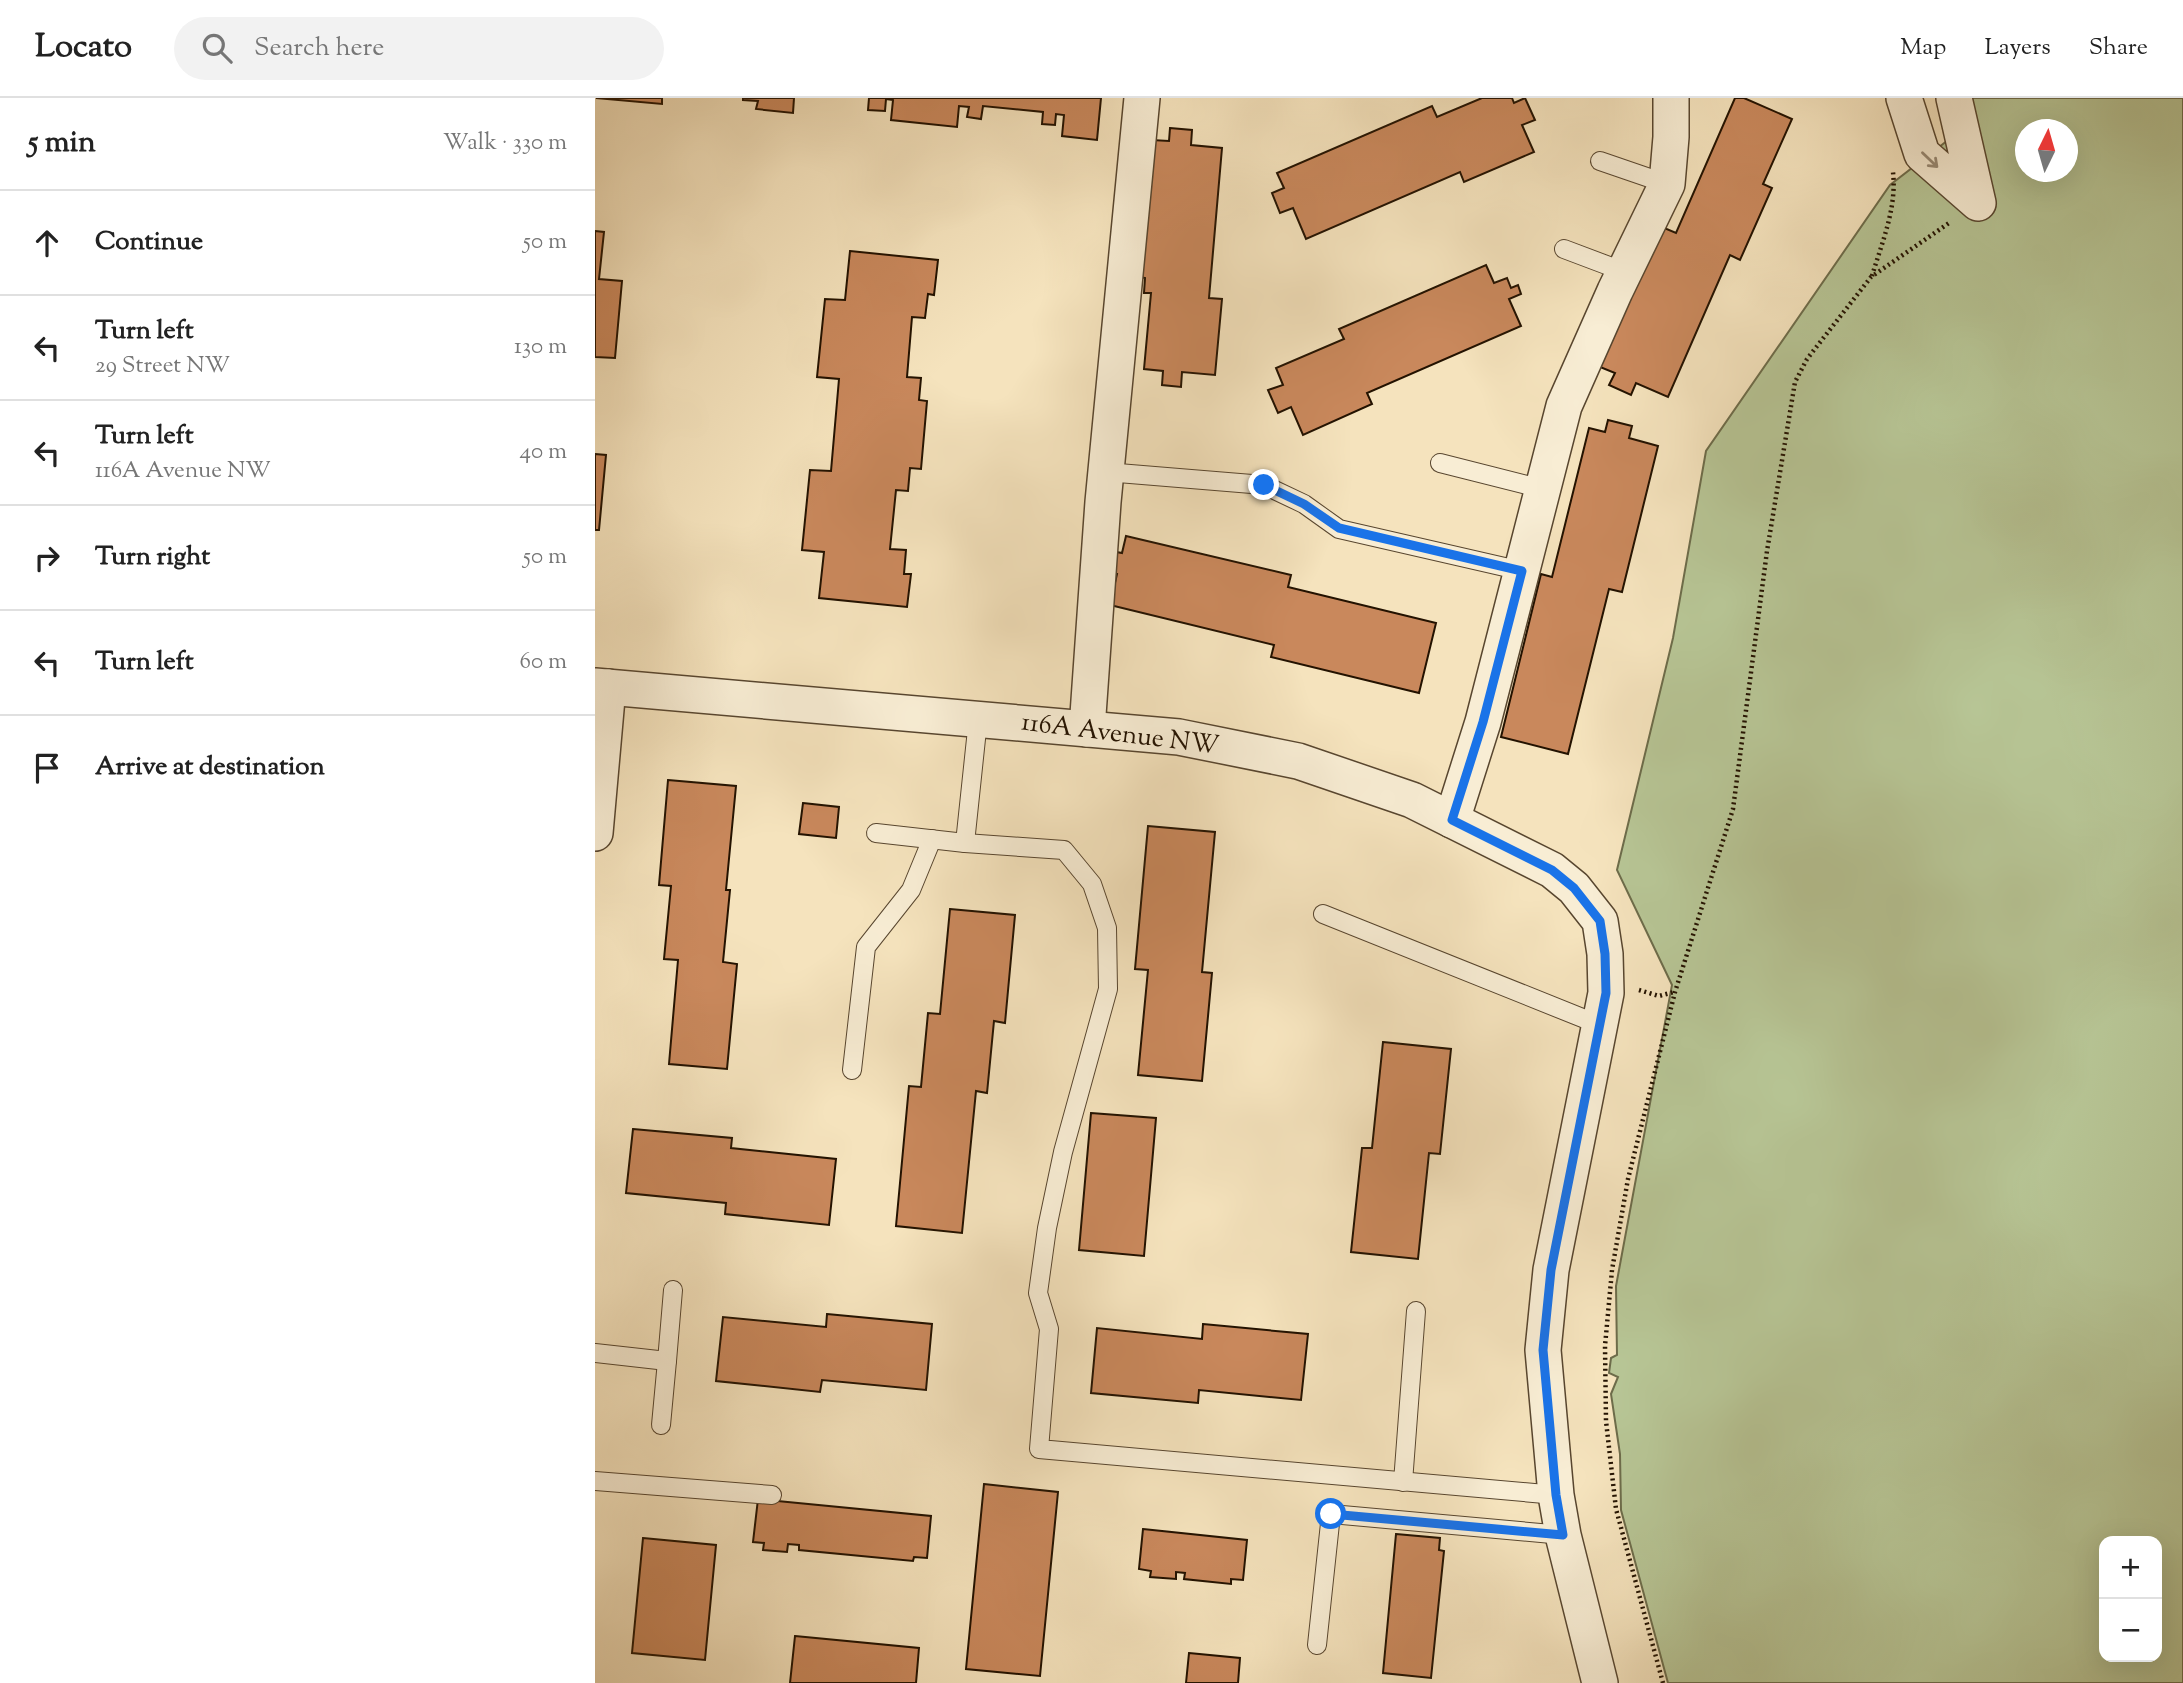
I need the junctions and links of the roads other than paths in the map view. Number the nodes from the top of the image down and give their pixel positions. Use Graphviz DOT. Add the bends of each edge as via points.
graph roads {
  1 [pos="1142,98"];
  2 [pos="1671,98"];
  3 [pos="1904,98"];
  4 [pos="1954,98"];
  5 [pos="1600,161"];
  6 [pos="1667,184"];
  7 [pos="1564,248"];
  8 [pos="1625,272"];
  9 [pos="1440,463"];
  10 [pos="1106,472"];
  11 [pos="1543,489"];
  12 [pos="1522,571"];
  13 [pos="602,686"];
  14 [pos="978,720"];
  15 [pos="1087,729"];
  16 [pos="1452,820"];
  17 [pos="876,833"];
  18 [pos="595,834"];
  19 [pos="932,839"];
  20 [pos="965,843"];
  21 [pos="1323,914"];
  22 [pos="1599,1026"];
  23 [pos="852,1070"];
  24 [pos="673,1290"];
  25 [pos="1416,1311"];
  26 [pos="595,1353"];
  27 [pos="667,1361"];
  28 [pos="661,1425"];
  29 [pos="595,1481"];
  30 [pos="1403,1482"];
  31 [pos="772,1495"];
  32 [pos="1556,1495"];
  33 [pos="1563,1535"];
  34 [pos="1317,1645"];
  35 [pos="1600,1683"];
  1 -- 10 [label="street"];
  2 -- 6 [label="street"];
  3 -- 4 [label="street, one-way" via="1922,154 1978,203"];
  5 -- 6 [label="lane"];
  6 -- 8 [label="street"];
  7 -- 8 [label="lane"];
  8 -- 11 [label="street" via="1564,406"];
  9 -- 11 [label="lane"];
  10 -- 12 [label="lane" via="1264,485 1339,528"];
  10 -- 15 [label="street"];
  11 -- 12 [label="street"];
  12 -- 16 [label="street"];
  13 -- 14 [label="street, 116A Avenue NW"];
  13 -- 18 [label="street"];
  14 -- 15 [label="street, 116A Avenue NW"];
  14 -- 20 [label="lane"];
  15 -- 16 [label="street, 116A Avenue NW" via="1179,737 1298,761 1412,800"];
  16 -- 22 [label="street, 116A Avenue NW" via="1552,870 1574,888 1600,921 1606,993"];
  17 -- 19 [label="lane"];
  19 -- 20 [label="lane"];
  19 -- 23 [label="lane" via="911,890 866,947"];
  20 -- 30 [label="lane" via="1064,850 1092,884 1107,928 1108,989 1063,1152 1038,1293 1049,1329 1039,1449"];
  21 -- 22 [label="lane"];
  22 -- 32 [label="street" via="1551,1270 1543,1350"];
  24 -- 27 [label="lane"];
  25 -- 30 [label="lane"];
  26 -- 27 [label="lane"];
  27 -- 28 [label="lane"];
  29 -- 31 [label="lane"];
  30 -- 32 [label="lane"];
  32 -- 33 [label="street"];
  33 -- 34 [label="lane" via="1331,1514"];
  33 -- 35 [label="street"];
}
